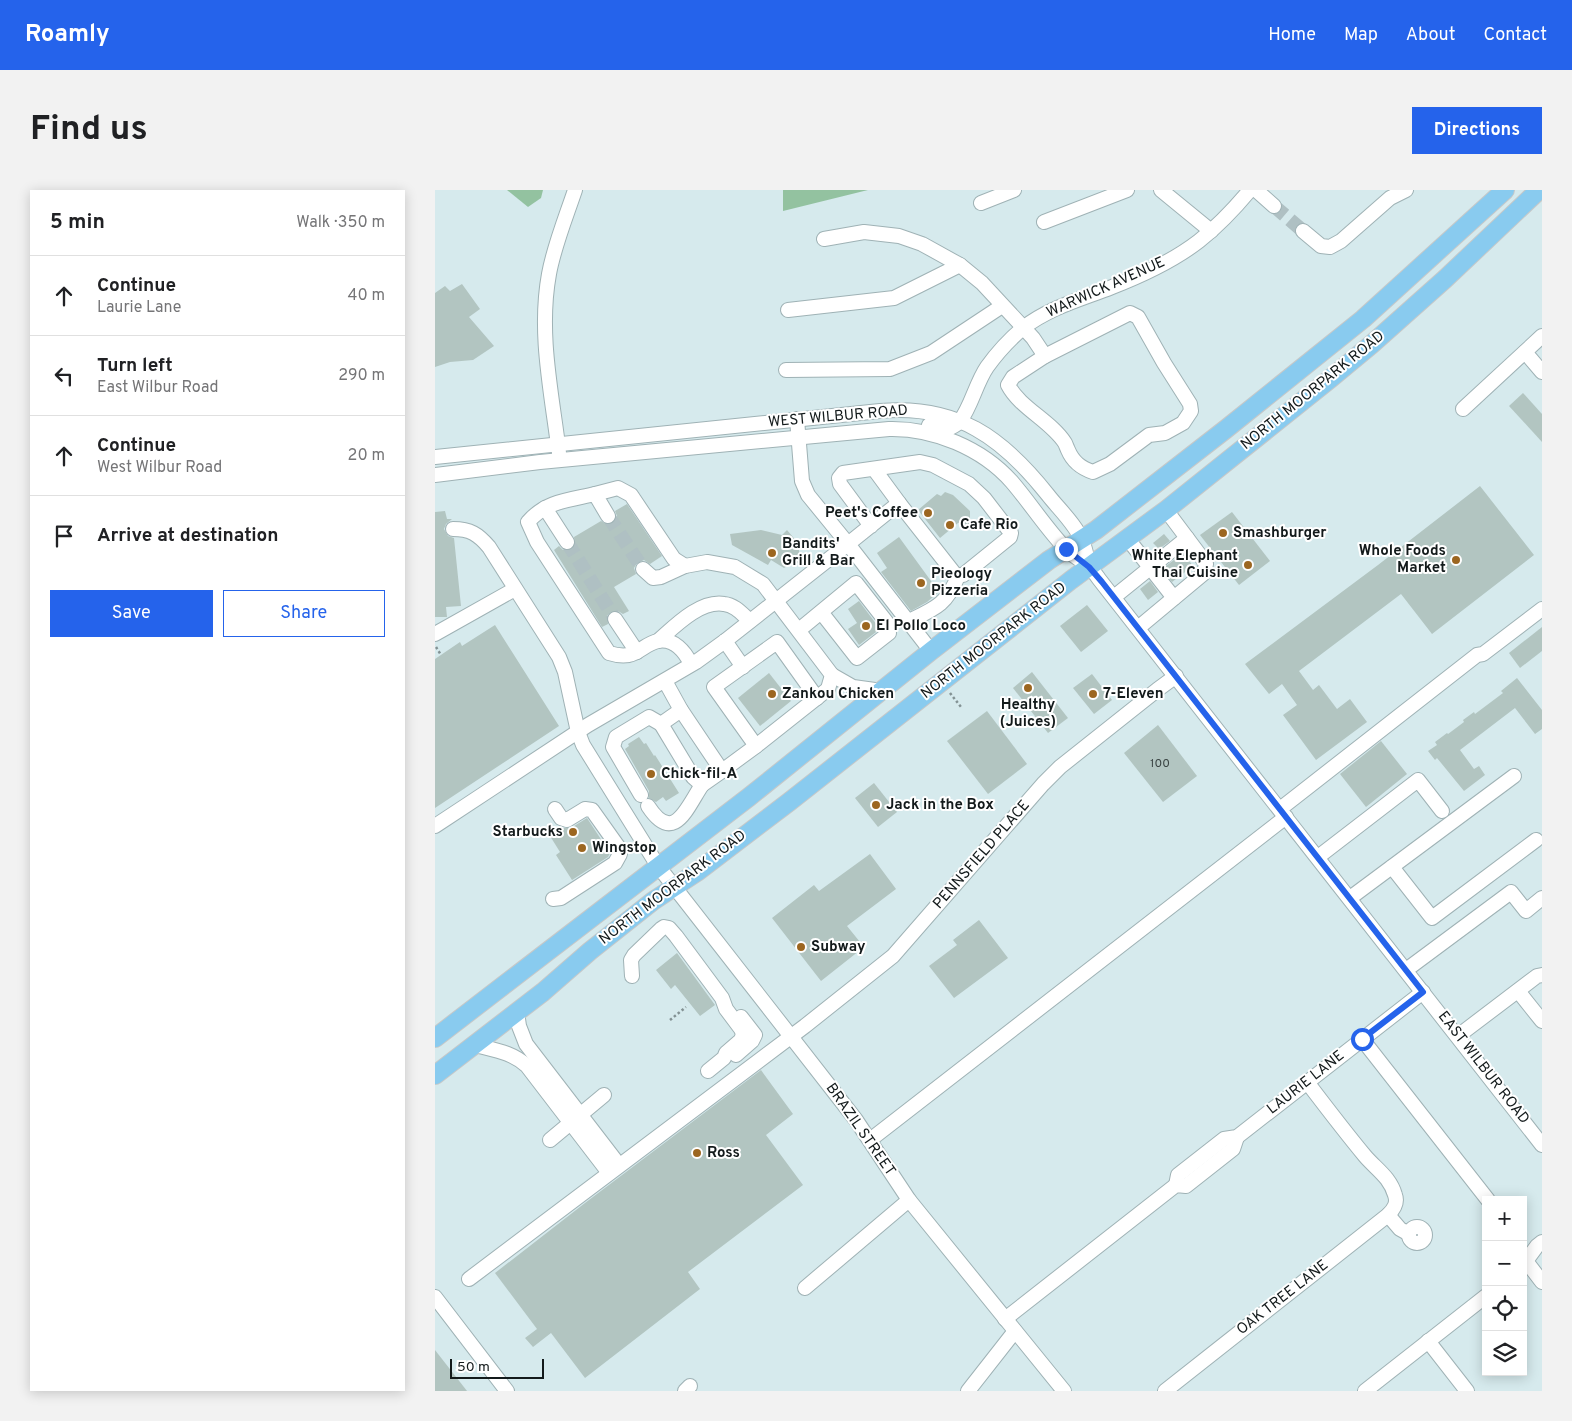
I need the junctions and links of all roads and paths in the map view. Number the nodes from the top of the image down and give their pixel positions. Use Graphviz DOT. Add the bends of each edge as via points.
graph roads {
  1 [pos="575,190"];
  2 [pos="1014,190"];
  3 [pos="1127,190"];
  4 [pos="1161,190"];
  5 [pos="1406,190"];
  6 [pos="1505,190"];
  7 [pos="1539,190"];
  8 [pos="1247,192"];
  9 [pos="981,203"];
  10 [pos="1275,206"];
  11 [pos="1044,222"];
  12 [pos="1211,230"];
  13 [pos="1303,231"];
  14 [pos="824,239"];
  15 [pos="960,265"];
  16 [pos="1002,306"];
  17 [pos="788,310"];
  18 [pos="1024,328"];
  19 [pos="1542,336"];
  20 [pos="1525,352"];
  21 [pos="1045,356"];
  22 [pos="786,370"];
  23 [pos="1542,372"];
  24 [pos="1463,409"];
  25 [pos="797,419"];
  26 [pos="960,422"];
  27 [pos="904,429"];
  28 [pos="798,439"];
  29 [pos="558,444"];
  30 [pos="435,457"];
  31 [pos="560,461"];
  32 [pos="874,469"];
  33 [pos="435,476"];
  34 [pos="595,494"];
  35 [pos="899,503"];
  36 [pos="545,508"];
  37 [pos="1166,510"];
  38 [pos="608,516"];
  39 [pos="871,526"];
  40 [pos="453,529"];
  41 [pos="1127,538"];
  42 [pos="1187,538"];
  43 [pos="1082,539"];
  44 [pos="567,542"];
  45 [pos="848,544"];
  46 [pos="1066,549"];
  47 [pos="685,566"];
  48 [pos="1089,567"];
  49 [pos="1150,568"];
  50 [pos="643,569"];
  51 [pos="958,576"];
  52 [pos="515,589"];
  53 [pos="1114,597"];
  54 [pos="1174,598"];
  55 [pos="775,600"];
  56 [pos="1542,610"];
  57 [pos="821,612"];
  58 [pos="615,619"];
  59 [pos="750,621"];
  60 [pos="907,622"];
  61 [pos="1138,628"];
  62 [pos="799,630"];
  63 [pos="435,634"];
  64 [pos="658,641"];
  65 [pos="725,641"];
  66 [pos="435,646"];
  67 [pos="931,651"];
  68 [pos="637,652"];
  69 [pos="441,655"];
  70 [pos="691,664"];
  71 [pos="743,667"];
  72 [pos="832,675"];
  73 [pos="1176,676"];
  74 [pos="665,681"];
  75 [pos="882,691"];
  76 [pos="949,692"];
  77 [pos="817,698"];
  78 [pos="961,707"];
  79 [pos="681,710"];
  80 [pos="661,724"];
  81 [pos="578,732"];
  82 [pos="756,746"];
  83 [pos="721,771"];
  84 [pos="1514,776"];
  85 [pos="702,785"];
  86 [pos="555,809"];
  87 [pos="1442,811"];
  88 [pos="1283,813"];
  89 [pos="435,826"];
  90 [pos="1536,840"];
  91 [pos="1318,857"];
  92 [pos="658,866"];
  93 [pos="1392,867"];
  94 [pos="673,887"];
  95 [pos="1350,898"];
  96 [pos="1542,898"];
  97 [pos="553,899"];
  98 [pos="1406,970"];
  99 [pos="1542,975"];
  100 [pos="632,976"];
  101 [pos="1518,991"];
  102 [pos="1423,992"];
  103 [pos="687,1007"];
  104 [pos="517,1012"];
  105 [pos="670,1020"];
  106 [pos="1542,1021"];
  107 [pos="791,1036"];
  108 [pos="1458,1036"];
  109 [pos="435,1038"];
  110 [pos="1362,1039"];
  111 [pos="475,1044"];
  112 [pos="708,1071"];
  113 [pos="435,1075"];
  114 [pos="1307,1082"];
  115 [pos="605,1095"];
  116 [pos="575,1119"];
  117 [pos="550,1140"];
  118 [pos="870,1140"];
  119 [pos="1542,1145"];
  120 [pos="614,1169"];
  121 [pos="1485,1196"];
  122 [pos="909,1200"];
  123 [pos="1388,1215"];
  124 [pos="1409,1234"];
  125 [pos="1542,1242"];
  126 [pos="1527,1260"];
  127 [pos="1527,1265"];
  128 [pos="469,1279"];
  129 [pos="1542,1282"];
  130 [pos="805,1288"];
  131 [pos="435,1297"];
  132 [pos="1482,1299"];
  133 [pos="1005,1319"];
  134 [pos="1015,1331"];
  135 [pos="1428,1341"];
  136 [pos="507,1391"];
  137 [pos="968,1391"];
  138 [pos="1064,1391"];
  139 [pos="1165,1391"];
  140 [pos="1365,1391"];
  141 [pos="1467,1391"];
  1 -- 29 [label="street" via="549,272 546,297 545,334"];
  2 -- 9 [label="street"];
  3 -- 11 [label="street"];
  4 -- 12 [label="street"];
  5 -- 13 [label="street" via="1390,198 1330,247 1321,246"];
  6 -- 43 [label="main road, NORTH MOORPARK ROAD" via="1363,320"];
  7 -- 37 [label="main road, NORTH MOORPARK ROAD" via="1373,344"];
  8 -- 10 [label="street"];
  8 -- 12 [label="street, WARWICK AVENUE"];
  12 -- 18 [label="street, WARWICK AVENUE" via="1166,263 1042,315"];
  14 -- 15 [label="street" via="864,232 899,236 922,244"];
  15 -- 16 [label="street"];
  15 -- 17 [label="street" via="894,298"];
  16 -- 18 [label="street"];
  16 -- 22 [label="street" via="931,353 890,369"];
  18 -- 21 [label="street"];
  18 -- 26 [label="street, WARWICK AVENUE" via="1005,344 988,366"];
  19 -- 20 [label="street"];
  20 -- 23 [label="street"];
  20 -- 24 [label="street"];
  21 -- 21 [label="street" via="1130,313 1138,317 1191,404 1191,411 1183,423 1165,433 1149,436 1110,464 1093,472 1084,469 1073,459 1065,443 1013,394 1008,385 1013,377"];
  25 -- 26 [label="street, WEST WILBUR ROAD" via="895,409 941,414"];
  25 -- 28 [label="street"];
  25 -- 29 [label="street, WEST WILBUR ROAD"];
  26 -- 27 [label="street" via="948,430 911,422"];
  26 -- 43 [label="street, WEST WILBUR ROAD" via="994,440 1021,462"];
  27 -- 28 [label="street, WEST WILBUR ROAD"];
  27 -- 46 [label="street, WEST WILBUR ROAD" via="941,437 994,465"];
  28 -- 31 [label="street, WEST WILBUR ROAD"];
  28 -- 45 [label="street" via="802,481 809,495"];
  29 -- 30 [label="street, WEST WILBUR ROAD"];
  29 -- 31 [label="street"];
  31 -- 33 [label="street, WEST WILBUR ROAD"];
  32 -- 35 [label="street"];
  32 -- 39 [label="street" via="843,472 839,478"];
  32 -- 51 [label="street" via="920,462 933,465 969,484 1009,529 1010,537"];
  34 -- 36 [label="street"];
  34 -- 38 [label="street"];
  34 -- 47 [label="street" via="618,488 631,495 674,559"];
  35 -- 39 [label="street"];
  35 -- 51 [label="street"];
  36 -- 44 [label="street"];
  36 -- 68 [label="street" via="528,522 562,582 609,653 630,655"];
  37 -- 41 [label="main road, NORTH MOORPARK ROAD"];
  37 -- 42 [label="street"];
  39 -- 45 [label="street"];
  40 -- 52 [label="street, BRAZIL STREET" via="465,529 480,537"];
  41 -- 48 [label="main road, NORTH MOORPARK ROAD"];
  41 -- 49 [label="street"];
  42 -- 49 [label="street"];
  42 -- 54 [label="street" via="1206,564 1204,573"];
  43 -- 46 [label="main road, NORTH MOORPARK ROAD"];
  43 -- 48 [label="street, WEST WILBUR ROAD"];
  45 -- 55 [label="street"];
  45 -- 60 [label="street"];
  46 -- 48 [label="street, WEST WILBUR ROAD"];
  46 -- 67 [label="main road, NORTH MOORPARK ROAD"];
  47 -- 50 [label="street" via="653,578"];
  47 -- 55 [label="street" via="707,562 735,567 763,584"];
  48 -- 53 [label="street, EAST WILBUR ROAD"];
  48 -- 94 [label="main road, NORTH MOORPARK ROAD" via="789,802"];
  49 -- 53 [label="street"];
  49 -- 54 [label="street"];
  51 -- 60 [label="street" via="952,591 941,603"];
  52 -- 63 [label="street"];
  52 -- 81 [label="street, BRAZIL STREET" via="563,665"];
  53 -- 61 [label="street, EAST WILBUR ROAD"];
  54 -- 61 [label="street"];
  55 -- 59 [label="street"];
  55 -- 62 [label="street"];
  56 -- 88 [label="street" via="1483,654 1477,655"];
  57 -- 57 [label="street" via="857,658 889,633 888,624 856,583"];
  57 -- 62 [label="street"];
  58 -- 68 [label="street"];
  59 -- 64 [label="street" via="737,609 725,604 711,604 688,614"];
  59 -- 65 [label="street"];
  60 -- 67 [label="street"];
  61 -- 73 [label="street, EAST WILBUR ROAD"];
  62 -- 72 [label="street"];
  64 -- 68 [label="street"];
  64 -- 70 [label="street" via="674,644 685,652"];
  65 -- 70 [label="street"];
  65 -- 71 [label="street"];
  66 -- 69 [label="path"];
  67 -- 75 [label="main road, NORTH MOORPARK ROAD"];
  70 -- 74 [label="street"];
  71 -- 77 [label="street" via="777,642"];
  71 -- 82 [label="street" via="714,687"];
  72 -- 75 [label="street" via="853,687"];
  72 -- 77 [label="street" via="828,689"];
  73 -- 88 [label="street, EAST WILBUR ROAD"];
  73 -- 107 [label="street, PENNSFIELD PLACE" via="1060,767 893,956"];
  74 -- 79 [label="street"];
  74 -- 81 [label="street"];
  75 -- 92 [label="main road, NORTH MOORPARK ROAD"];
  76 -- 78 [label="path"];
  77 -- 82 [label="street"];
  79 -- 80 [label="street"];
  79 -- 83 [label="street"];
  80 -- 85 [label="street" via="693,777"];
  80 -- 85 [label="street" via="649,717 616,737 613,747 655,816 663,822 675,823"];
  81 -- 89 [label="street"];
  81 -- 92 [label="street, BRAZIL STREET"];
  82 -- 83 [label="street"];
  83 -- 85 [label="street"];
  84 -- 93 [label="street"];
  86 -- 97 [label="street" via="561,818 567,820 585,809 592,810 620,854 615,863 561,898"];
  87 -- 91 [label="street" via="1418,780"];
  88 -- 91 [label="street, EAST WILBUR ROAD"];
  88 -- 118 [label="street"];
  90 -- 93 [label="street" via="1432,918"];
  91 -- 95 [label="street, EAST WILBUR ROAD"];
  92 -- 94 [label="street, BRAZIL STREET"];
  92 -- 109 [label="main road, NORTH MOORPARK ROAD"];
  93 -- 95 [label="street"];
  94 -- 104 [label="main road, NORTH MOORPARK ROAD"];
  94 -- 107 [label="street, BRAZIL STREET"];
  95 -- 98 [label="street, EAST WILBUR ROAD"];
  96 -- 98 [label="street" via="1526,911 1511,892"];
  98 -- 102 [label="street, EAST WILBUR ROAD"];
  99 -- 101 [label="street"];
  100 -- 112 [label="street" via="631,960 634,955 661,929 669,928 722,998 731,1004 755,1034 752,1041 731,1059 724,1058"];
  101 -- 106 [label="street"];
  101 -- 108 [label="street"];
  102 -- 108 [label="street, EAST WILBUR ROAD"];
  102 -- 110 [label="street, LAURIE LANE"];
  103 -- 105 [label="path"];
  104 -- 111 [label="main road, NORTH MOORPARK ROAD"];
  104 -- 116 [label="street" via="526,1044"];
  107 -- 118 [label="street, BRAZIL STREET"];
  107 -- 120 [label="street, PENNSFIELD PLACE"];
  108 -- 119 [label="street, EAST WILBUR ROAD"];
  110 -- 114 [label="street, LAURIE LANE"];
  110 -- 121 [label="street"];
  111 -- 113 [label="main road, NORTH MOORPARK ROAD"];
  111 -- 116 [label="street" via="511,1054 520,1060"];
  114 -- 123 [label="street, OAK TREE LANE" via="1366,1157 1385,1175 1397,1201"];
  114 -- 133 [label="street, LAURIE LANE" via="1237,1137 1233,1149 1186,1186 1176,1185"];
  115 -- 116 [label="street"];
  116 -- 117 [label="street"];
  116 -- 120 [label="street"];
  118 -- 122 [label="street, BRAZIL STREET"];
  120 -- 128 [label="street, PENNSFIELD PLACE"];
  122 -- 130 [label="street"];
  122 -- 133 [label="street, BRAZIL STREET"];
  123 -- 124 [label="street"];
  123 -- 139 [label="street, OAK TREE LANE"];
  125 -- 126 [label="street"];
  127 -- 129 [label="street"];
  131 -- 136 [label="street"];
  132 -- 135 [label="street"];
  133 -- 134 [label="street, BRAZIL STREET"];
  134 -- 137 [label="street"];
  134 -- 138 [label="street, BRAZIL STREET"];
  135 -- 140 [label="street"];
  135 -- 141 [label="street"];
}
